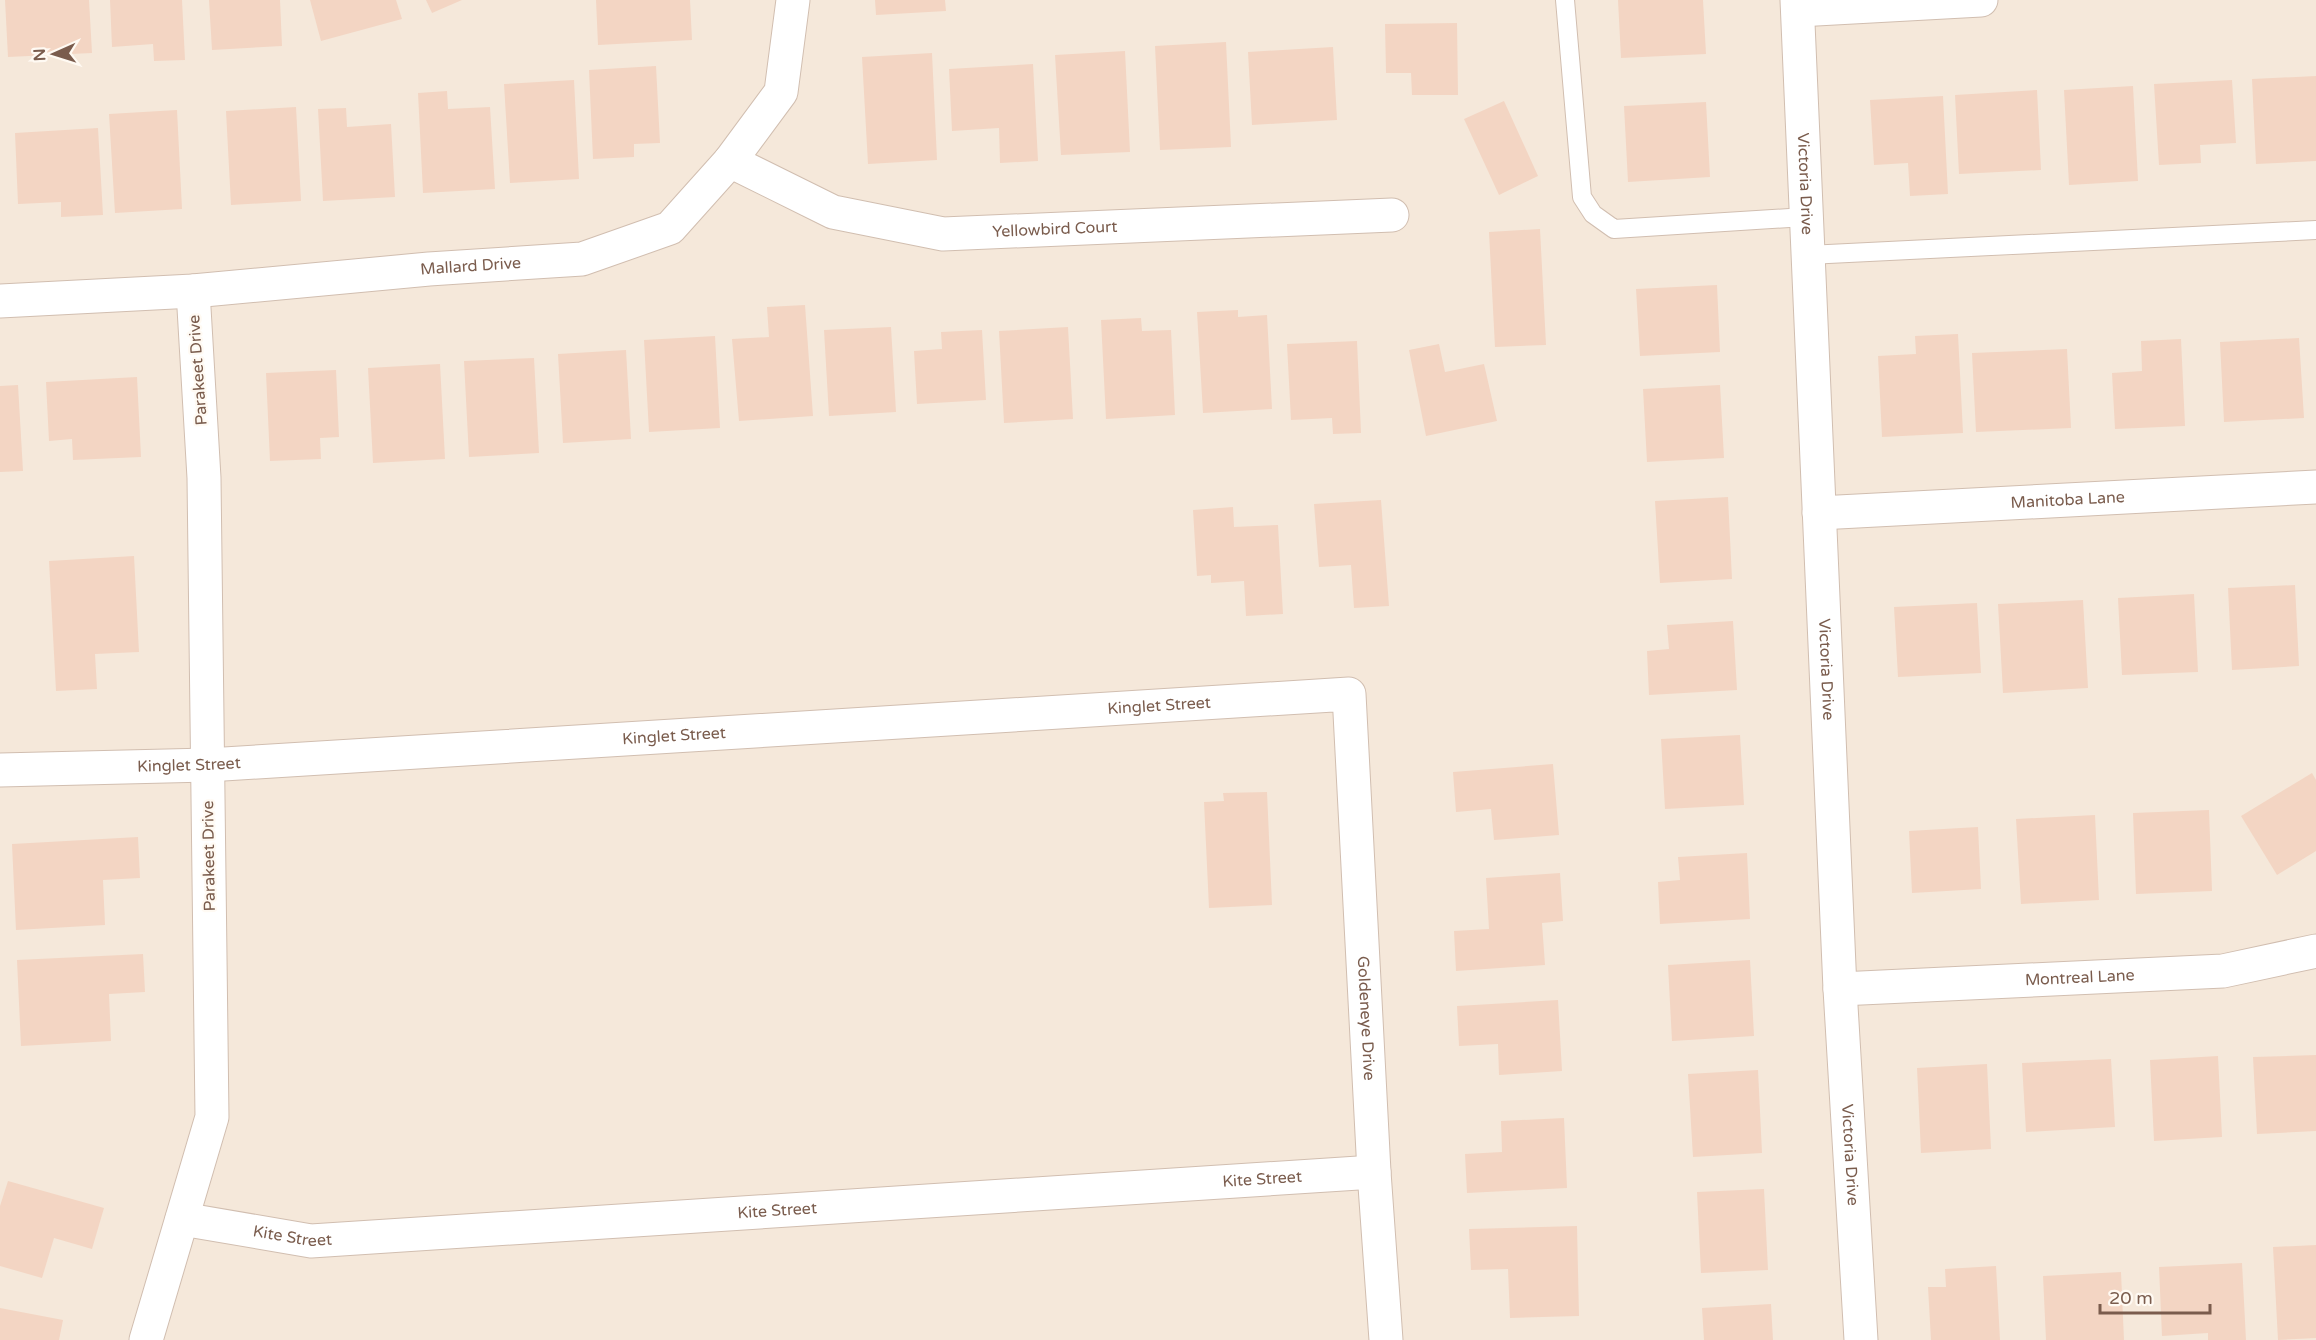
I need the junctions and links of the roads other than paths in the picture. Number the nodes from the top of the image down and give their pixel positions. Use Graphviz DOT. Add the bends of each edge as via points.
graph roads {
  1 [pos="794,0"];
  2 [pos="1565,0"];
  3 [pos="1981,0"];
  4 [pos="1797,5"];
  5 [pos="730,161"];
  6 [pos="1392,215"];
  7 [pos="1805,217"];
  8 [pos="2316,230"];
  9 [pos="1808,255"];
  10 [pos="193,291"];
  11 [pos="0,302"];
  12 [pos="2316,487"];
  13 [pos="1819,513"];
  14 [pos="1349,694"];
  15 [pos="208,765"];
  16 [pos="0,770"];
  17 [pos="2316,951"];
  18 [pos="1840,989"];
  19 [pos="1374,1172"];
  20 [pos="182,1219"];
  21 [pos="146,1340"];
  22 [pos="1386,1340"];
  23 [pos="1861,1340"];
  1 -- 5 [label="street, Mallard Drive" via="781,92"];
  2 -- 7 [label="lane" via="1582,198 1593,214 1614,229"];
  3 -- 4 [label="street"];
  4 -- 7 [label="street, Victoria Drive"];
  5 -- 6 [label="street, Yellowbird Court" via="833,212 944,234"];
  5 -- 10 [label="street, Mallard Drive" via="670,228 582,259"];
  7 -- 9 [label="street, Victoria Drive"];
  8 -- 9 [label="lane"];
  9 -- 13 [label="street, Victoria Drive"];
  10 -- 11 [label="street, Mallard Drive"];
  10 -- 15 [label="street, Parakeet Drive" via="204,478"];
  12 -- 13 [label="street, Manitoba Lane"];
  13 -- 18 [label="street, Victoria Drive"];
  14 -- 15 [label="street, Kinglet Street"];
  14 -- 19 [label="street, Goldeneye Drive"];
  15 -- 16 [label="street, Kinglet Street"];
  15 -- 20 [label="street, Parakeet Drive" via="212,1117"];
  17 -- 18 [label="street, Montreal Lane" via="2223,971"];
  18 -- 23 [label="street, Victoria Drive"];
  19 -- 20 [label="street, Kite Street" via="311,1241"];
  19 -- 22 [label="street, Goldeneye Drive"];
  20 -- 21 [label="street, Parakeet Drive"];
}
